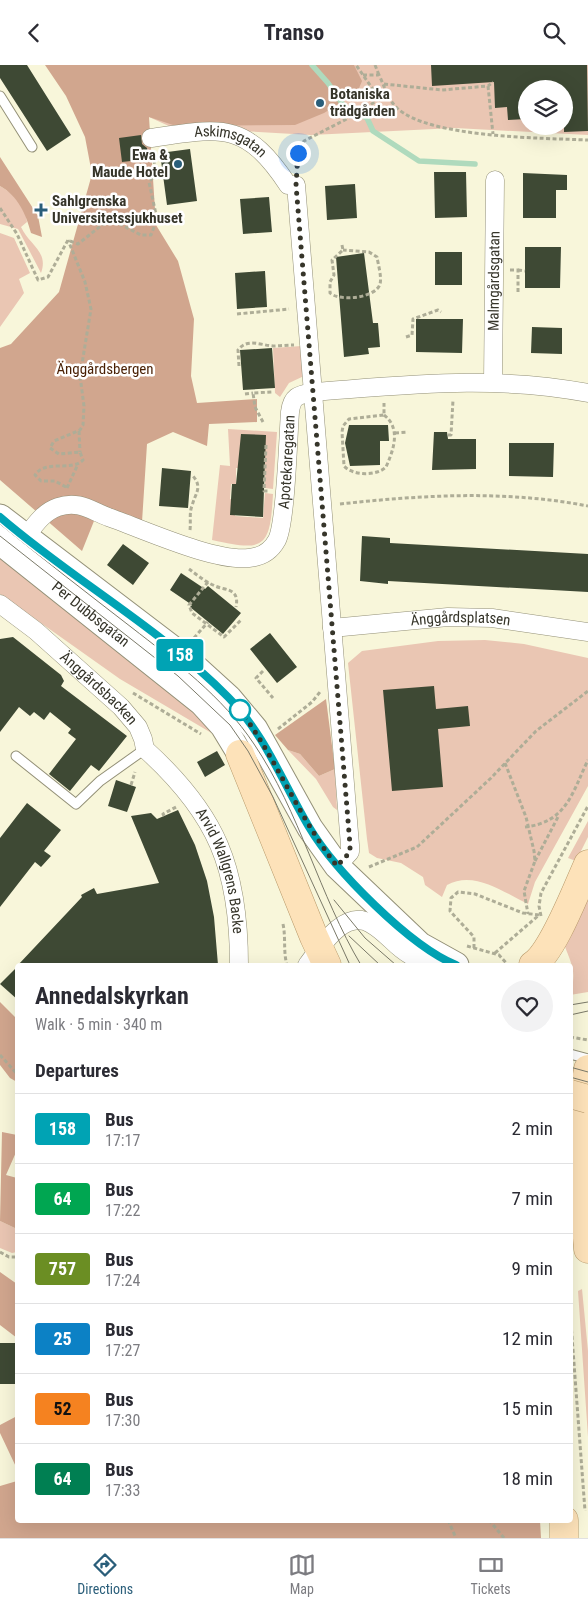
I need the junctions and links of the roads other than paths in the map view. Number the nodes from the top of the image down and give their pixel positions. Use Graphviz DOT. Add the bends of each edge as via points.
graph roads {
  1 [pos="0,96"];
  2 [pos="151,138"];
  3 [pos="32,147"];
  4 [pos="495,180"];
  5 [pos="493,382"];
  6 [pos="313,392"];
  7 [pos="588,393"];
  8 [pos="0,517"];
  9 [pos="25,538"];
  10 [pos="0,542"];
  11 [pos="0,604"];
  12 [pos="332,627"];
  13 [pos="588,632"];
  14 [pos="258,743"];
  15 [pos="145,749"];
  16 [pos="16,756"];
  17 [pos="180,787"];
  18 [pos="588,864"];
  19 [pos="337,866"];
  20 [pos="462,959"];
  21 [pos="318,960"];
  22 [pos="239,963"];
  23 [pos="424,963"];
  24 [pos="535,963"];
  25 [pos="573,1055"];
  26 [pos="588,1059"];
  27 [pos="588,1069"];
  28 [pos="573,1095"];
  29 [pos="588,1099"];
  30 [pos="586,1223"];
  31 [pos="588,1249"];
  32 [pos="572,1523"];
  33 [pos="564,1538"];
  1 -- 3 [label="lane"];
  2 -- 6 [label="street, Askimsgatan" via="215,129 240,135 263,153 288,185 296,185"];
  4 -- 5 [label="street, Malmgårdsgatan"];
  5 -- 6 [label="street, Apotekaregatan" via="438,382"];
  5 -- 7 [label="street, Apotekaregatan" via="533,384"];
  6 -- 9 [label="street, Apotekaregatan" via="296,396 291,402 281,531 264,554 252,558 228,557 176,542 88,507 67,505 47,513"];
  6 -- 12 [label="street"];
  8 -- 9 [label="main road, Per Dubbsgatan"];
  9 -- 14 [label="main road, Per Dubbsgatan" via="209,679 240,710"];
  10 -- 14 [label="main road, Per Dubbsgatan" via="202,703 223,726"];
  11 -- 15 [label="street, Änggårdsbacken" via="36,631 121,707 138,727"];
  12 -- 13 [label="street, Änggårdsplatsen" via="448,617 492,619"];
  12 -- 19 [label="street" via="350,845 350,852"];
  14 -- 19 [label="main road"];
  14 -- 21 [label="main road"];
  15 -- 16 [label="lane" via="100,781 76,804"];
  15 -- 17 [label="street, Änggårdsbacken"];
  17 -- 22 [label="street, Arvid Wallgrens Backe" via="199,807 214,831 229,871 239,919"];
  18 -- 24 [label="main road" via="548,947"];
  19 -- 20 [label="main road" via="420,945"];
  21 -- 23 [label="street" via="334,933 350,921 360,919 371,923 400,949"];
  25 -- 26 [label="lane"];
  27 -- 30 [label="main road" via="581,1110"];
  28 -- 29 [label="main road, bridge"];
  30 -- 31 [label="main road"];
  32 -- 33 [label="main road"];
}
